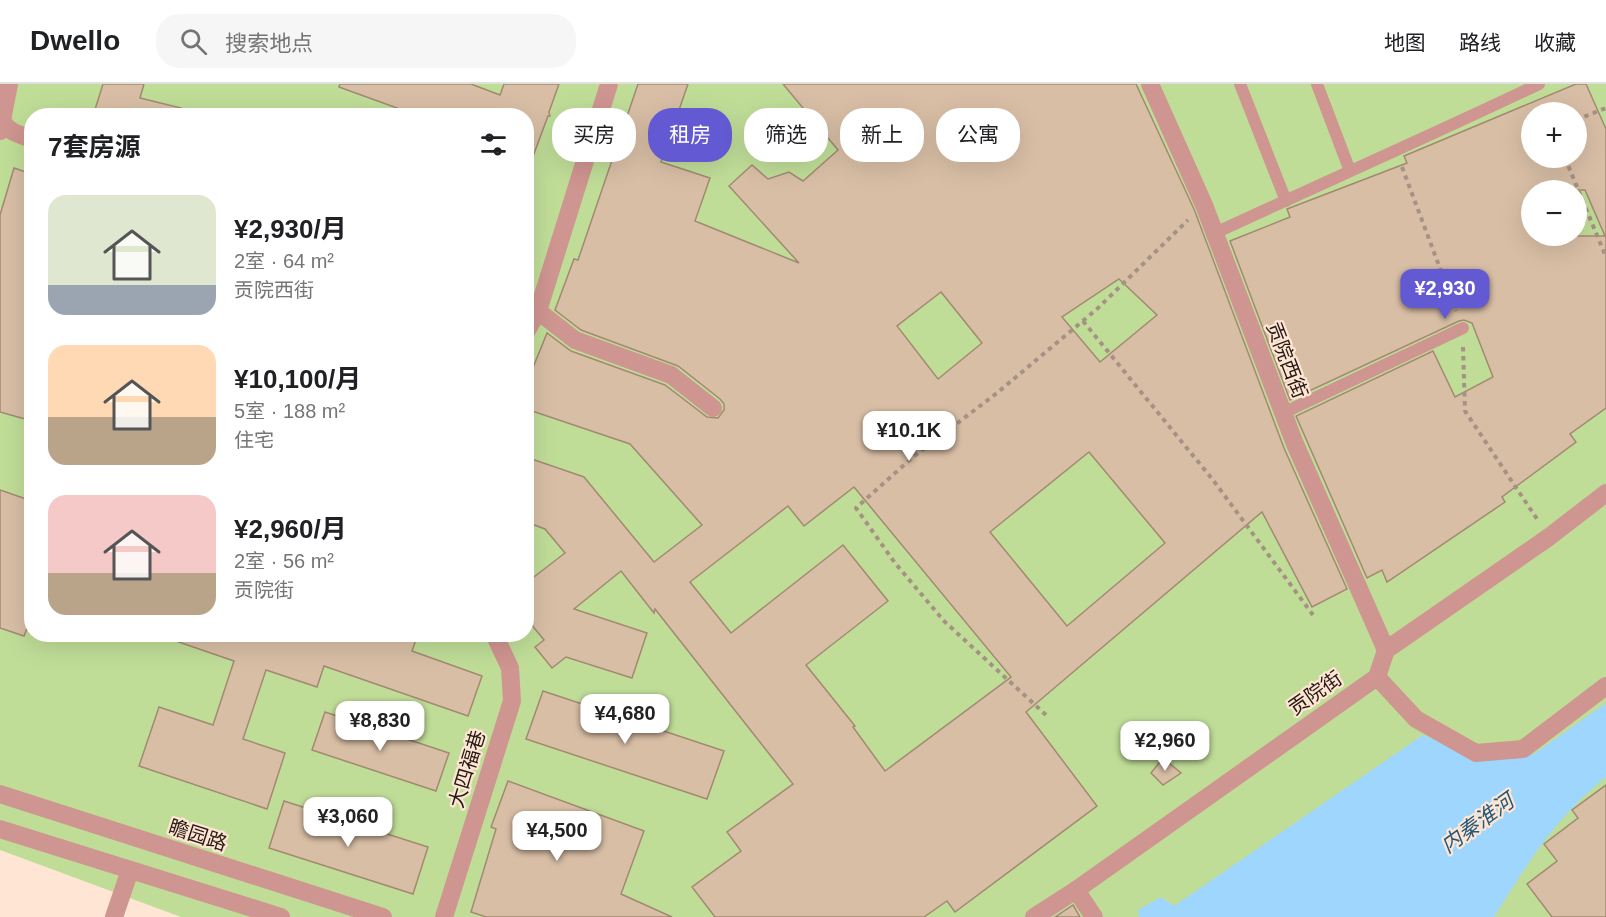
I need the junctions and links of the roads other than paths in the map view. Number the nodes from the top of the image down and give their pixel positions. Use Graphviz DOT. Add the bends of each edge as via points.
graph roads {
  1 [pos="9,84"];
  2 [pos="609,84"];
  3 [pos="1150,84"];
  4 [pos="1240,84"];
  5 [pos="1317,84"];
  6 [pos="1539,84"];
  7 [pos="1,122"];
  8 [pos="24,136"];
  9 [pos="1350,171"];
  10 [pos="1286,201"];
  11 [pos="1215,233"];
  12 [pos="534,302"];
  13 [pos="534,309"];
  14 [pos="1463,328"];
  15 [pos="713,408"];
  16 [pos="1283,413"];
  17 [pos="1606,493"];
  18 [pos="498,642"];
  19 [pos="1386,650"];
  20 [pos="1377,677"];
  21 [pos="1606,686"];
  22 [pos="0,794"];
  23 [pos="0,829"];
  24 [pos="130,870"];
  25 [pos="1076,890"];
  26 [pos="114,917"];
  27 [pos="281,917"];
  28 [pos="383,917"];
  29 [pos="444,917"];
  30 [pos="1034,917"];
  31 [pos="1094,917"];
  1 -- 7 [label="street"];
  2 -- 12 [label="street"];
  3 -- 11 [label="street, 贡院西街"];
  4 -- 10 [label="lane"];
  5 -- 9 [label="lane"];
  6 -- 9 [label="lane"];
  7 -- 8 [label="street"];
  9 -- 10 [label="lane"];
  10 -- 11 [label="lane"];
  11 -- 16 [label="street, 贡院西街"];
  13 -- 15 [label="street" via="575,340 671,375"];
  14 -- 16 [label="lane"];
  16 -- 19 [label="street, 贡院西街"];
  17 -- 19 [label="street"];
  18 -- 29 [label="street, 大四福巷" via="510,668 512,701"];
  19 -- 20 [label="street"];
  20 -- 21 [label="street" via="1416,718 1476,753 1522,749"];
  20 -- 25 [label="street, 贡院街"];
  22 -- 28 [label="street, 瞻园路"];
  23 -- 24 [label="street"];
  24 -- 26 [label="street"];
  24 -- 27 [label="street"];
  25 -- 30 [label="street, 贡院街"];
  25 -- 31 [label="street"];
}
